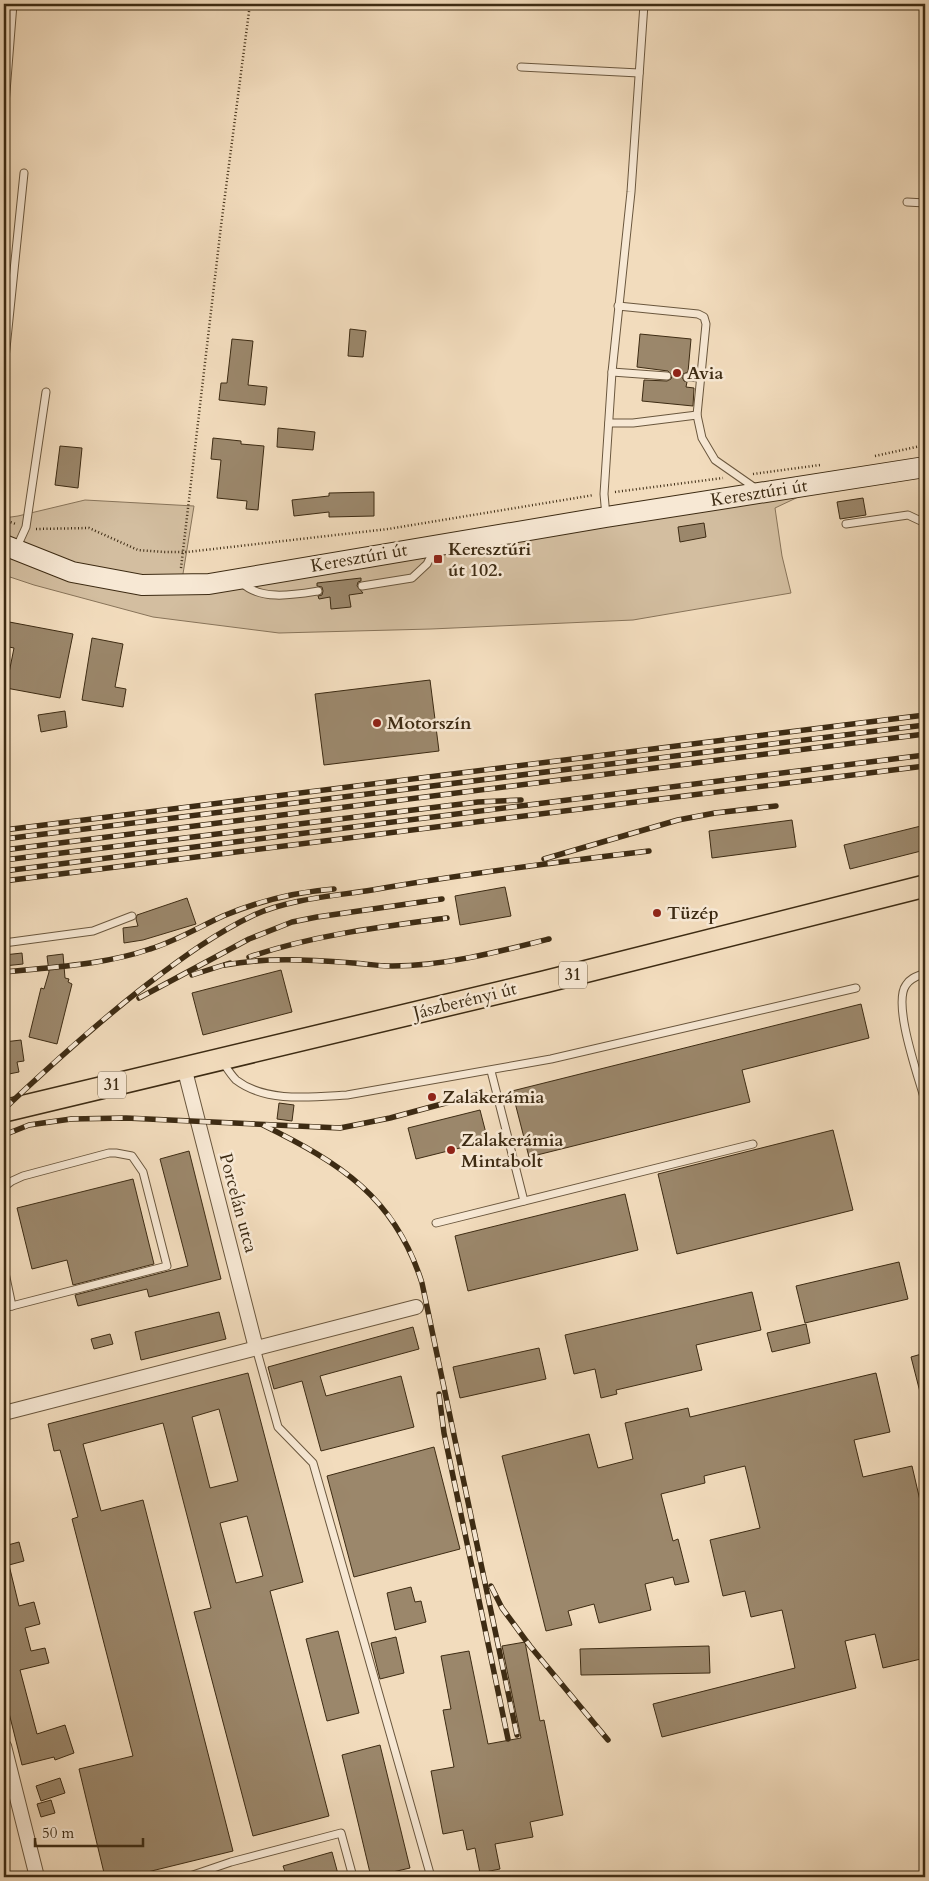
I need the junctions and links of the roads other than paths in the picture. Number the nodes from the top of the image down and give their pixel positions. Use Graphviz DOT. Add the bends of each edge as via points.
graph roads {
  1 [pos="13,4"];
  2 [pos="644,4"];
  3 [pos="522,67"];
  4 [pos="640,73"];
  5 [pos="4,117"];
  6 [pos="24,172"];
  7 [pos="907,202"];
  8 [pos="925,203"];
  9 [pos="618,306"];
  10 [pos="4,368"];
  11 [pos="612,372"];
  12 [pos="666,376"];
  13 [pos="687,377"];
  14 [pos="701,378"];
  15 [pos="46,392"];
  16 [pos="697,415"];
  17 [pos="609,423"];
  18 [pos="925,467"];
  19 [pos="762,492"];
  20 [pos="606,516"];
  21 [pos="846,524"];
  22 [pos="925,524"];
  23 [pos="436,545"];
  24 [pos="10,547"];
  25 [pos="237,579"];
  26 [pos="362,586"];
  27 [pos="318,591"];
  28 [pos="925,886"];
  29 [pos="132,916"];
  30 [pos="4,943"];
  31 [pos="925,974"];
  32 [pos="856,988"];
  33 [pos="220,1059"];
  34 [pos="184,1067"];
  35 [pos="491,1070"];
  36 [pos="925,1101"];
  37 [pos="4,1111"];
  38 [pos="753,1144"];
  39 [pos="4,1187"];
  40 [pos="524,1201"];
  41 [pos="436,1223"];
  42 [pos="4,1268"];
  43 [pos="12,1306"];
  44 [pos="416,1307"];
  45 [pos="4,1308"];
  46 [pos="256,1348"];
  47 [pos="4,1413"];
  48 [pos="4,1746"];
  49 [pos="37,1877"];
  50 [pos="187,1877"];
  51 [pos="353,1877"];
  52 [pos="431,1877"];
  1 -- 5 [label="lane"];
  2 -- 4 [label="lane"];
  3 -- 4 [label="lane"];
  4 -- 9 [label="lane"];
  6 -- 10 [label="lane"];
  7 -- 8 [label="lane"];
  9 -- 11 [label="lane"];
  9 -- 14 [label="lane" via="704,317"];
  11 -- 12 [label="lane"];
  11 -- 17 [label="lane"];
  13 -- 14 [label="lane"];
  14 -- 16 [label="lane"];
  15 -- 24 [label="lane" via="26,527"];
  16 -- 17 [label="lane"];
  16 -- 19 [label="lane" via="702,438 715,460"];
  17 -- 20 [label="lane" via="604,494"];
  18 -- 19 [label="main road, Keresztúri út"];
  19 -- 20 [label="main road, Keresztúri út"];
  20 -- 23 [label="main road, Keresztúri út"];
  21 -- 22 [label="lane" via="908,515"];
  23 -- 25 [label="main road, Keresztúri út"];
  23 -- 26 [label="lane" via="427,564 412,578"];
  24 -- 25 [label="main road, Keresztúri út" via="72,572 142,585 209,584"];
  25 -- 27 [label="lane" via="247,589 264,594"];
  28 -- 33 [label="main road, Jászberényi út / 31"];
  29 -- 30 [label="lane" via="93,931"];
  31 -- 36 [label="lane" via="906,985 901,1003"];
  32 -- 35 [label="lane"];
  33 -- 34 [label="main road, Jászberényi út / 31"];
  33 -- 35 [label="lane" via="236,1079 256,1091 277,1096 347,1095"];
  34 -- 37 [label="main road, Jászberényi út / 31"];
  34 -- 46 [label="street, Porcelán utca"];
  35 -- 40 [label="lane"];
  38 -- 40 [label="lane"];
  39 -- 43 [label="lane" via="24,1176 109,1153 132,1156 143,1172 167,1266"];
  40 -- 41 [label="lane"];
  42 -- 43 [label="lane"];
  43 -- 45 [label="lane"];
  44 -- 46 [label="street"];
  46 -- 47 [label="street"];
  46 -- 52 [label="lane" via="278,1426 313,1463"];
  48 -- 49 [label="street"];
  50 -- 51 [label="lane" via="341,1833"];
}
